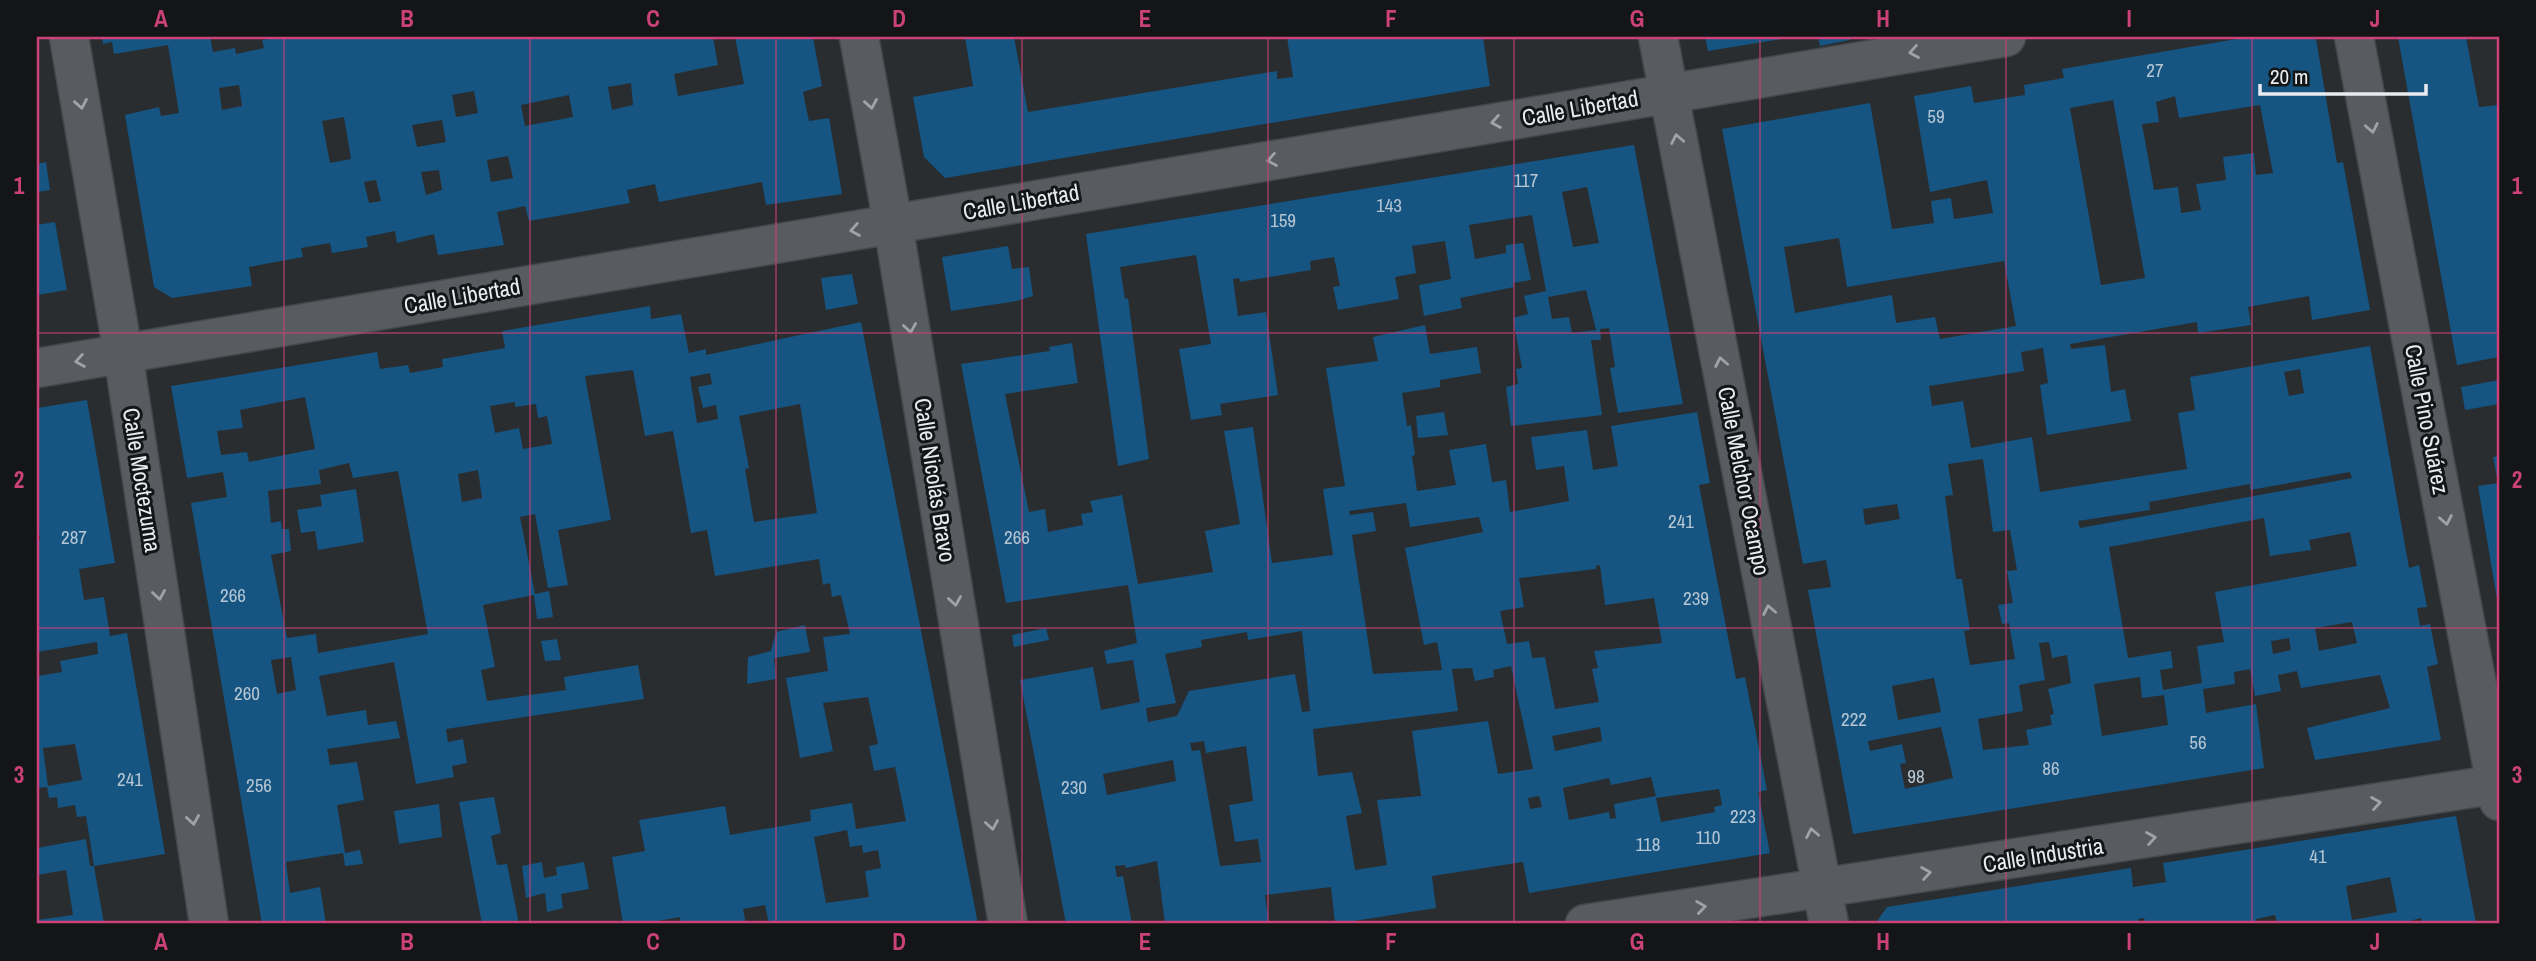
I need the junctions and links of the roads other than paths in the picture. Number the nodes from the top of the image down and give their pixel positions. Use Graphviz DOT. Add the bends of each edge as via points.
graph roads {
  1 [pos="69,37"];
  2 [pos="859,37"];
  3 [pos="1658,37"];
  4 [pos="2006,37"];
  5 [pos="2354,37"];
  6 [pos="1668,93"];
  7 [pos="893,224"];
  8 [pos="122,353"];
  9 [pos="37,368"];
  10 [pos="2498,789"];
  11 [pos="1826,907"];
  12 [pos="209,924"];
  13 [pos="1008,924"];
  14 [pos="1586,924"];
  1 -- 8 [label="street, Calle Moctezuma, one-way"];
  2 -- 7 [label="street, Calle Nicolás Bravo, one-way"];
  3 -- 6 [label="street, Calle Melchor Ocampo"];
  4 -- 6 [label="street, Calle Libertad, one-way"];
  5 -- 10 [label="street, Calle Pino Suárez, one-way"];
  6 -- 7 [label="street, Calle Libertad, one-way"];
  11 -- 6 [label="street, Calle Melchor Ocampo, one-way"];
  7 -- 8 [label="street, Calle Libertad, one-way"];
  7 -- 13 [label="street, Calle Nicolás Bravo, one-way"];
  8 -- 9 [label="street, Calle Libertad, one-way"];
  8 -- 12 [label="street, Calle Moctezuma, one-way"];
  11 -- 10 [label="street, Calle Industria, one-way"];
  14 -- 11 [label="street, Calle Industria, one-way"];
}
